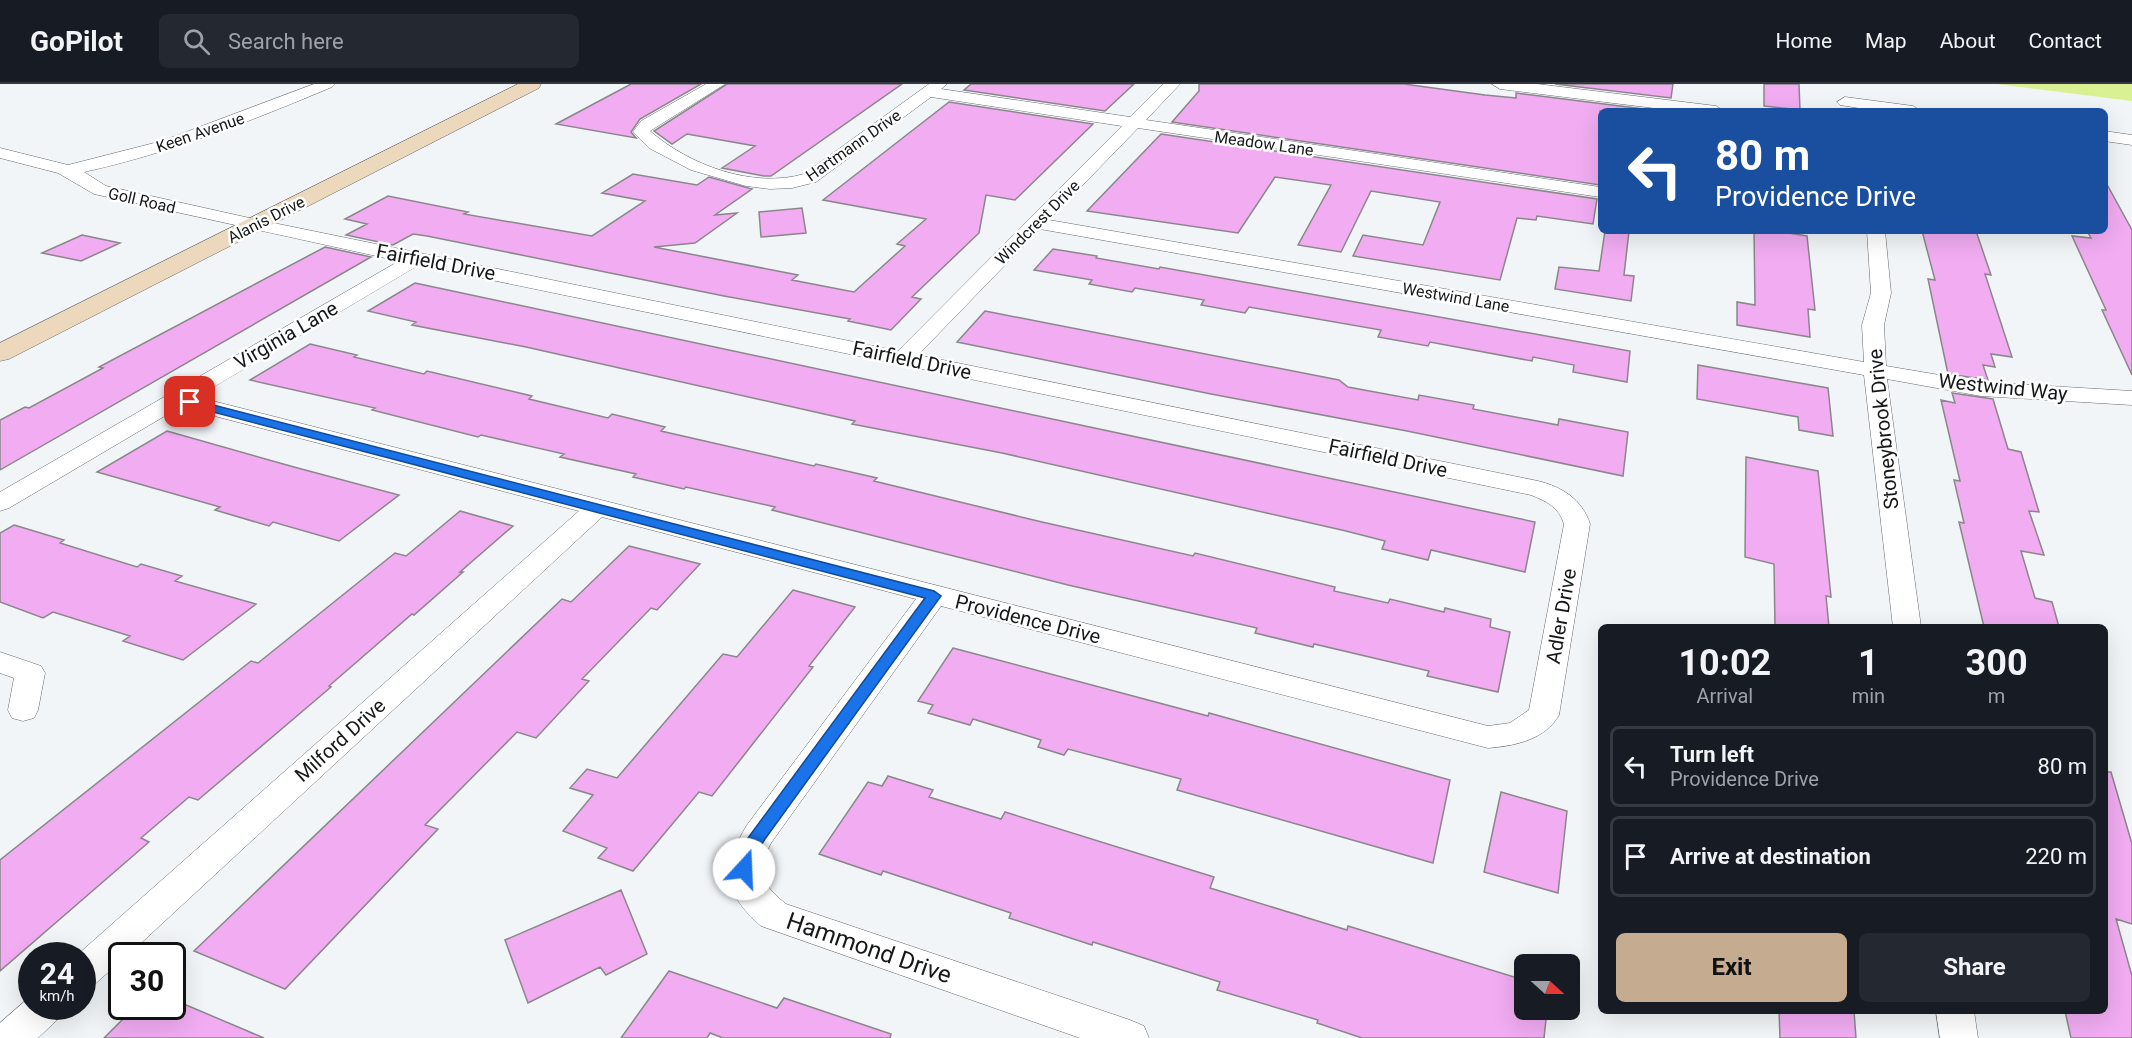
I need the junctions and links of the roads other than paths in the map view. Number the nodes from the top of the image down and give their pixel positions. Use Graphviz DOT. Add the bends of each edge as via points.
graph roads {
  1 [pos="327,84"];
  2 [pos="532,84"];
  3 [pos="717,84"];
  4 [pos="1172,84"];
  5 [pos="1500,84"];
  6 [pos="1842,84"];
  7 [pos="933,88"];
  8 [pos="1845,107"];
  9 [pos="1692,108"];
  10 [pos="1862,108"];
  11 [pos="1134,123"];
  12 [pos="2108,137"];
  13 [pos="2132,140"];
  14 [pos="0,153"];
  15 [pos="70,170"];
  16 [pos="1598,192"];
  17 [pos="1036,223"];
  18 [pos="254,225"];
  19 [pos="1874,234"];
  20 [pos="417,258"];
  21 [pos="0,353"];
  22 [pos="902,359"];
  23 [pos="1875,370"];
  24 [pos="2132,398"];
  25 [pos="177,399"];
  26 [pos="0,503"];
  27 [pos="1567,503"];
  28 [pos="597,508"];
  29 [pos="934,596"];
  30 [pos="1907,624"];
  31 [pos="0,662"];
  32 [pos="23,710"];
  33 [pos="1531,727"];
  34 [pos="96,960"];
  35 [pos="1955,1014"];
  36 [pos="31,1020"];
  37 [pos="11,1038"];
  38 [pos="1130,1038"];
  39 [pos="1959,1038"];
  1 -- 15 [label="street, Keen Avenue" via="115,162"];
  2 -- 18 [label="main road, Alanis Drive"];
  3 -- 7 [label="street, Hartmann Drive" via="647,124 641,132 678,160 718,174 784,185 810,178"];
  4 -- 11 [label="street, Windcrest Drive"];
  5 -- 9 [label="street"];
  6 -- 8 [label="street"];
  7 -- 11 [label="street, Meadow Lane"];
  8 -- 10 [label="street"];
  11 -- 16 [label="street, Meadow Lane"];
  11 -- 17 [label="street, Windcrest Drive"];
  12 -- 13 [label="street"];
  14 -- 15 [label="street, Goll Road"];
  15 -- 18 [label="street, Goll Road" via="100,190"];
  17 -- 22 [label="street, Windcrest Drive"];
  17 -- 23 [label="street, Westwind Lane"];
  18 -- 20 [label="street, Fairfield Drive"];
  18 -- 21 [label="main road, Alanis Drive"];
  19 -- 23 [label="street, Stoneybrook Drive" via="1881,293 1874,325"];
  20 -- 22 [label="street, Fairfield Drive"];
  20 -- 25 [label="street, Virginia Lane"];
  22 -- 27 [label="street, Fairfield Drive" via="1538,489"];
  23 -- 24 [label="street, Westwind Way" via="1981,389"];
  23 -- 30 [label="street, Stoneybrook Drive"];
  25 -- 26 [label="street, Virginia Lane"];
  25 -- 28 [label="street, Providence Drive"];
  27 -- 33 [label="street, Adler Drive" via="1577,524 1544,714"];
  28 -- 29 [label="street, Providence Drive"];
  28 -- 34 [label="street, Milford Drive"];
  29 -- 33 [label="street, Providence Drive" via="1488,737 1512,735"];
  29 -- 38 [label="street, Hammond Drive" via="748,851 744,869 748,888 758,903 774,915"];
  31 -- 32 [label="street" via="30,672"];
  35 -- 39 [label="street"];
  36 -- 37 [label="street"];
}
